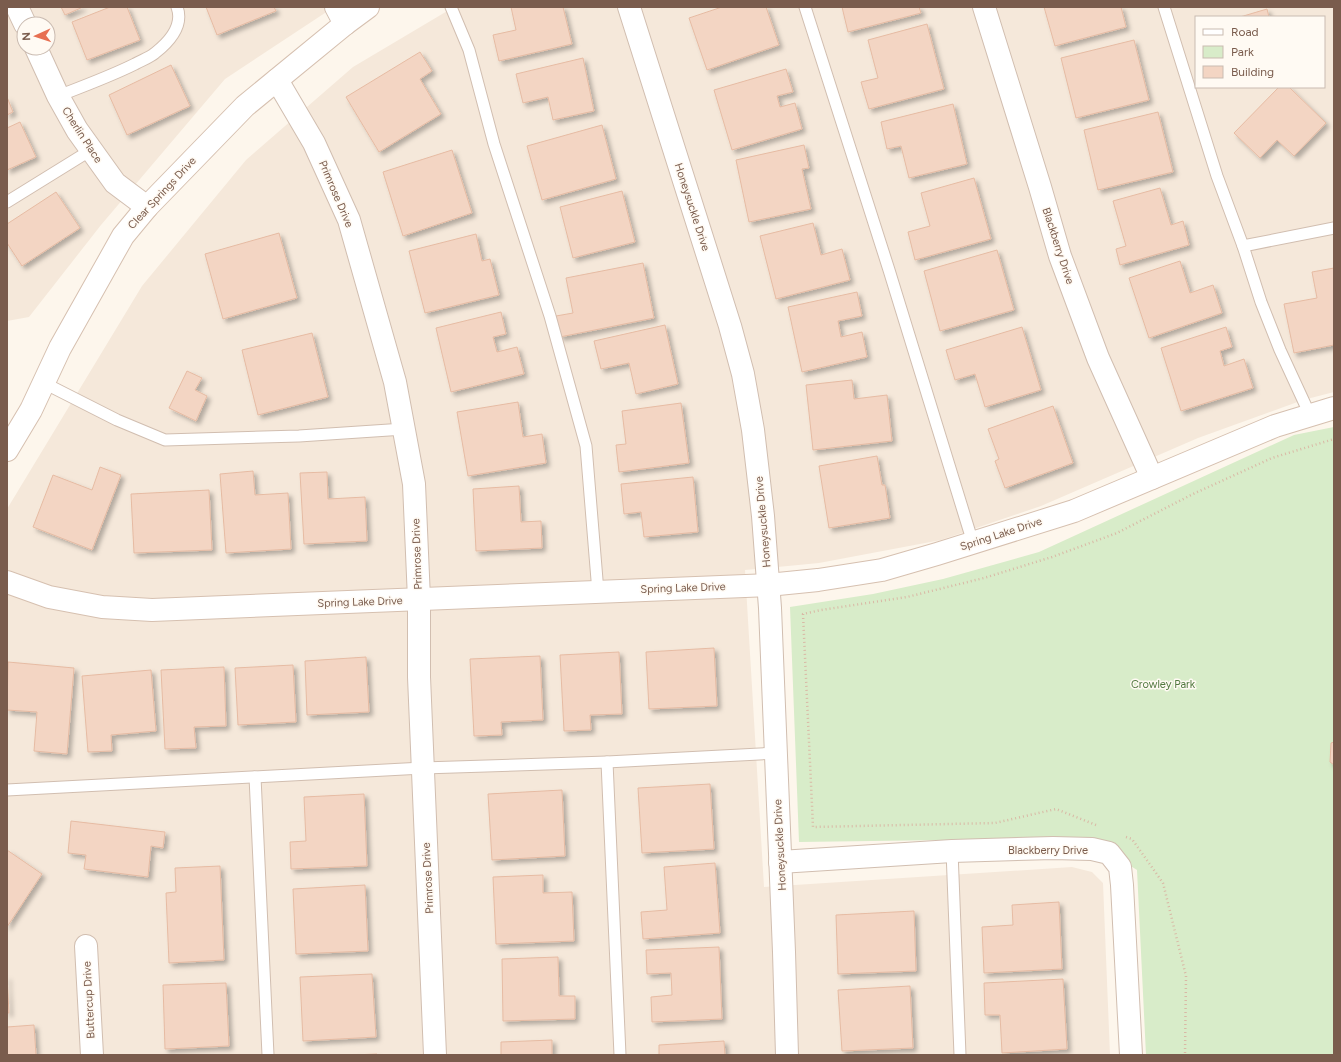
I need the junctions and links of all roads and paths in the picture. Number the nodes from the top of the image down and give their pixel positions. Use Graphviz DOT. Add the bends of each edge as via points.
graph roads {
  1 [pos="177,7"];
  2 [pos="368,7"];
  3 [pos="451,7"];
  4 [pos="629,7"];
  5 [pos="805,7"];
  6 [pos="984,7"];
  7 [pos="1164,7"];
  8 [pos="340,16"];
  9 [pos="40,56"];
  10 [pos="276,80"];
  11 [pos="58,96"];
  12 [pos="91,150"];
  13 [pos="7,202"];
  14 [pos="147,207"];
  15 [pos="1334,228"];
  16 [pos="1243,246"];
  17 [pos="44,383"];
  18 [pos="1334,408"];
  19 [pos="1310,415"];
  20 [pos="404,429"];
  21 [pos="1334,439"];
  22 [pos="7,450"];
  23 [pos="1152,478"];
  24 [pos="973,543"];
  25 [pos="7,582"];
  26 [pos="768,585"];
  27 [pos="598,592"];
  28 [pos="419,599"];
  29 [pos="776,753"];
  30 [pos="607,762"];
  31 [pos="423,768"];
  32 [pos="255,777"];
  33 [pos="7,790"];
  34 [pos="1098,825"];
  35 [pos="1125,836"];
  36 [pos="952,851"];
  37 [pos="780,862"];
  38 [pos="86,946"];
  39 [pos="92,1055"];
  40 [pos="268,1055"];
  41 [pos="436,1055"];
  42 [pos="620,1055"];
  43 [pos="787,1055"];
  44 [pos="960,1055"];
  45 [pos="1131,1055"];
  46 [pos="1185,1055"];
  1 -- 11 [label="lane" via="180,15 177,29 154,54 123,70"];
  2 -- 8 [label="street, Clear Springs Drive"];
  3 -- 27 [label="lane" via="469,50 494,144 550,316 586,446"];
  4 -- 26 [label="street, Honeysuckle Drive" via="743,374 753,430"];
  5 -- 24 [label="lane" via="892,277"];
  6 -- 23 [label="street, Blackberry Drive" via="1060,256 1098,358"];
  7 -- 16 [label="lane" via="1217,176"];
  8 -- 10 [label="street, Clear Springs Drive"];
  9 -- 11 [label="street, Cherlin Place"];
  10 -- 14 [label="street, Clear Springs Drive" via="245,106"];
  10 -- 20 [label="street, Primrose Drive" via="314,143 349,220 396,382"];
  11 -- 12 [label="street, Cherlin Place" via="76,130"];
  12 -- 13 [label="lane"];
  12 -- 14 [label="street, Cherlin Place" via="115,183"];
  14 -- 17 [label="street, Clear Springs Drive" via="123,236 60,348"];
  15 -- 16 [label="lane"];
  16 -- 19 [label="lane" via="1280,350"];
  17 -- 20 [label="lane" via="117,420 165,440 299,436"];
  17 -- 22 [label="street, Clear Springs Drive"];
  18 -- 19 [label="street, Spring Lake Drive"];
  19 -- 23 [label="street, Spring Lake Drive" via="1275,426"];
  20 -- 28 [label="street, Primrose Drive" via="414,484"];
  21 -- 34 [label="path" via="1272,458 1192,494 1118,533 1052,557 984,578 907,597 803,614 813,827 995,823 1056,809"];
  23 -- 24 [label="street, Spring Lake Drive" via="1074,511"];
  24 -- 26 [label="street, Spring Lake Drive" via="882,570"];
  25 -- 28 [label="street, Spring Lake Drive" via="49,597 102,607 152,610"];
  26 -- 27 [label="street, Spring Lake Drive"];
  26 -- 29 [label="street, Honeysuckle Drive"];
  27 -- 28 [label="street, Spring Lake Drive"];
  28 -- 31 [label="street, Primrose Drive"];
  29 -- 30 [label="lane"];
  29 -- 37 [label="street, Honeysuckle Drive"];
  30 -- 31 [label="lane"];
  30 -- 42 [label="lane"];
  31 -- 32 [label="lane"];
  31 -- 41 [label="street, Primrose Drive"];
  32 -- 33 [label="lane"];
  32 -- 40 [label="lane"];
  35 -- 46 [label="path" via="1132,839 1163,884 1186,976"];
  36 -- 37 [label="street, Blackberry Drive"];
  36 -- 44 [label="lane"];
  36 -- 45 [label="street, Blackberry Drive" via="1053,848 1092,849 1109,853 1120,868 1122,885"];
  37 -- 43 [label="street, Honeysuckle Drive"];
  38 -- 39 [label="street, Buttercup Drive"];
}
